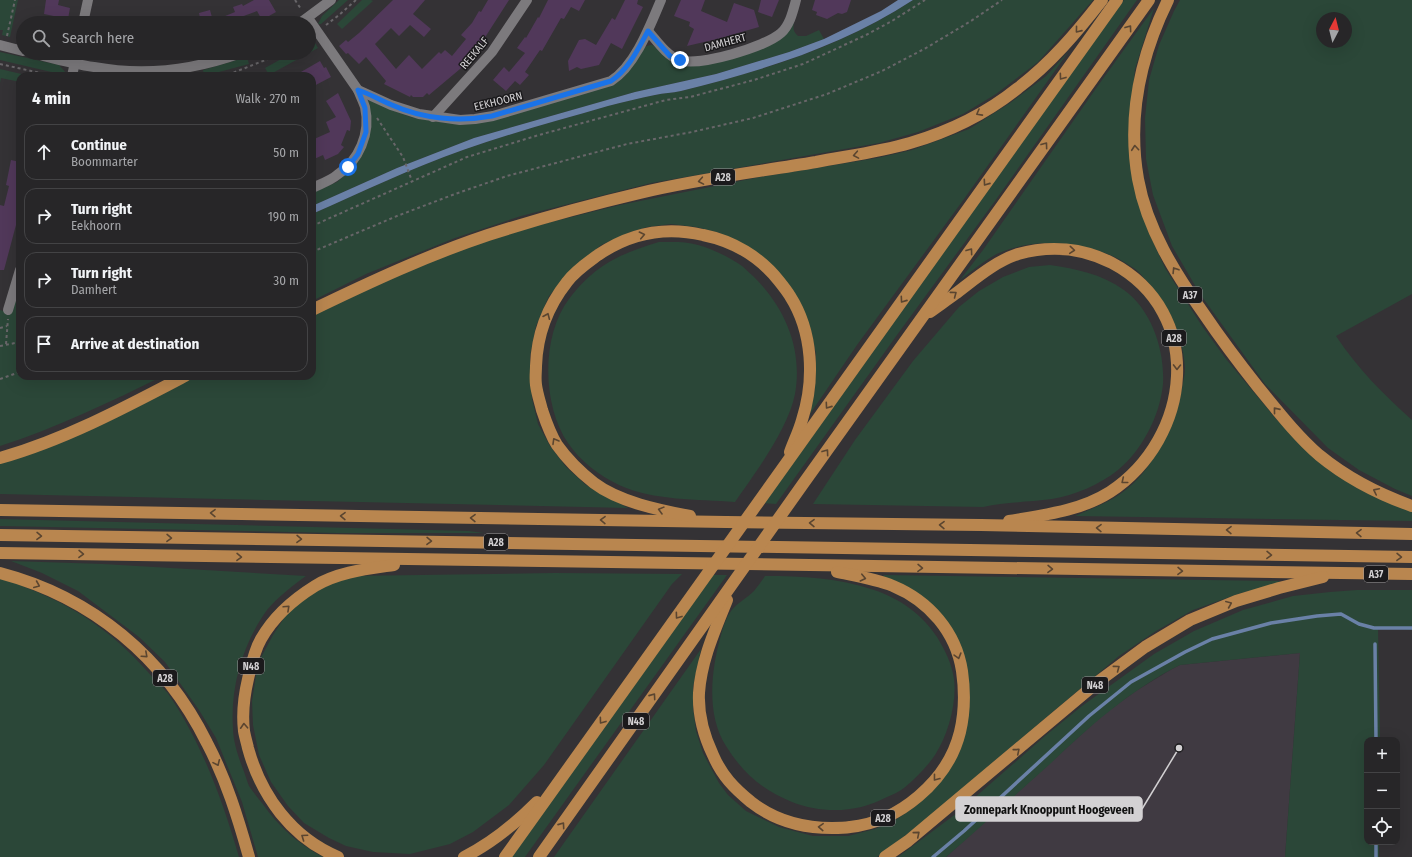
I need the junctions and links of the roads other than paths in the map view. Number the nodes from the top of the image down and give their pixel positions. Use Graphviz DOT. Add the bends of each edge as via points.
graph roads {
  1 [pos="88,0"];
  2 [pos="331,0"];
  3 [pos="527,0"];
  4 [pos="662,0"];
  5 [pos="796,0"];
  6 [pos="1102,0"];
  7 [pos="1117,0"];
  8 [pos="1149,0"];
  9 [pos="1168,0"];
  10 [pos="85,16"];
  11 [pos="310,16"];
  12 [pos="316,31"];
  13 [pos="648,31"];
  14 [pos="0,45"];
  15 [pos="16,49"];
  16 [pos="62,60"];
  17 [pos="76,60"];
  18 [pos="220,60"];
  19 [pos="75,63"];
  20 [pos="73,72"];
  21 [pos="358,90"];
  22 [pos="433,117"];
  23 [pos="316,186"];
  24 [pos="16,283"];
  25 [pos="316,308"];
  26 [pos="8,310"];
  27 [pos="923,317"];
  28 [pos="177,380"];
  29 [pos="0,458"];
  30 [pos="784,466"];
  31 [pos="1412,506"];
  32 [pos="0,510"];
  33 [pos="726,522"];
  34 [pos="981,525"];
  35 [pos="1412,534"];
  36 [pos="0,535"];
  37 [pos="992,550"];
  38 [pos="0,553"];
  39 [pos="1412,557"];
  40 [pos="437,560"];
  41 [pos="811,566"];
  42 [pos="0,573"];
  43 [pos="1340,573"];
  44 [pos="1412,574"];
  45 [pos="701,584"];
  46 [pos="733,584"];
  47 [pos="560,780"];
  48 [pos="249,857"];
  49 [pos="338,857"];
  50 [pos="464,857"];
  51 [pos="505,857"];
  52 [pos="539,857"];
  53 [pos="885,857"];
  1 -- 10 [label="street"];
  2 -- 11 [label="street"];
  3 -- 22 [label="street, REEKALF" via="492,52"];
  4 -- 13 [label="street, EEKHOORN"];
  5 -- 13 [label="street, DAMHERT" via="782,32 758,46 711,59 690,62 680,60 667,53"];
  6 -- 25 [label="highway, A28, one-way" via="1048,63 1017,89 979,114 946,129 910,143 860,154 642,192 558,214 447,250 384,275"];
  7 -- 30 [label="highway, A28, one-way"];
  27 -- 8 [label="highway, A28, one-way"];
  31 -- 9 [label="highway, A37, one-way" via="1363,485 1331,464 1301,438 1231,353 1172,266 1156,236 1138,180 1134,118 1142,67 1149,43"];
  12 -- 21 [label="street"];
  13 -- 22 [label="street, EEKHOORN" via="628,66 611,81 492,116 460,120"];
  14 -- 15 [label="street"];
  16 -- 19 [label="street"];
  17 -- 19 [label="street"];
  18 -- 19 [label="street" via="183,68 151,71 95,68"];
  19 -- 20 [label="street"];
  21 -- 22 [label="street, EEKHOORN" via="405,111"];
  21 -- 23 [label="street" via="365,108 366,132 358,154 337,176"];
  24 -- 26 [label="street"];
  27 -- 34 [label="highway, A28, one-way" via="996,264 1017,254 1040,249 1059,249 1102,257 1125,270 1143,285 1155,301 1174,338 1177,384 1173,409 1166,428 1140,467 1125,481 1089,503 1063,511"];
  46 -- 27 [label="highway, A28, one-way"];
  28 -- 29 [label="highway" via="48,442"];
  33 -- 30 [label="highway, A28, one-way" via="666,512 616,495 595,484 572,464 558,446 548,428 540,404 535,383 536,359 539,338 548,314 568,280 608,249 631,237 652,233 692,232 734,245 754,256 791,296 808,343 811,368 809,392 803,419"];
  30 -- 45 [label="highway, A28"];
  33 -- 32 [label="highway, A28, one-way"];
  34 -- 33 [label="highway, A28, one-way"];
  35 -- 34 [label="highway, one-way"];
  36 -- 37 [label="highway, A28, one-way"];
  37 -- 39 [label="highway, A37, one-way"];
  38 -- 40 [label="highway, A28, one-way"];
  40 -- 41 [label="highway, A28"];
  49 -- 40 [label="highway, N48, one-way" via="325,852 297,833 276,809 261,786 244,731 244,699 251,666 260,640 271,624 315,586 341,575 368,568"];
  41 -- 43 [label="highway, A37, one-way"];
  41 -- 46 [label="highway, A28, one-way" via="886,584 917,599 941,621 955,645 961,665 964,710 959,734 937,778 921,795 900,811 875,822 850,828 819,828 792,823 758,807 730,783 705,740 699,694 702,667"];
  42 -- 48 [label="highway, A28, one-way" via="25,580 62,596 101,618 150,660 183,701 208,743 238,818"];
  43 -- 44 [label="highway, A37"];
  53 -- 43 [label="highway, N48, one-way" via="908,841 1099,681 1145,647 1190,620 1236,601"];
  45 -- 47 [label="highway, N48, one-way"];
  52 -- 46 [label="highway, N48, one-way"];
  47 -- 50 [label="highway, N48" via="506,831 483,848"];
  47 -- 51 [label="highway, N48"];
}
